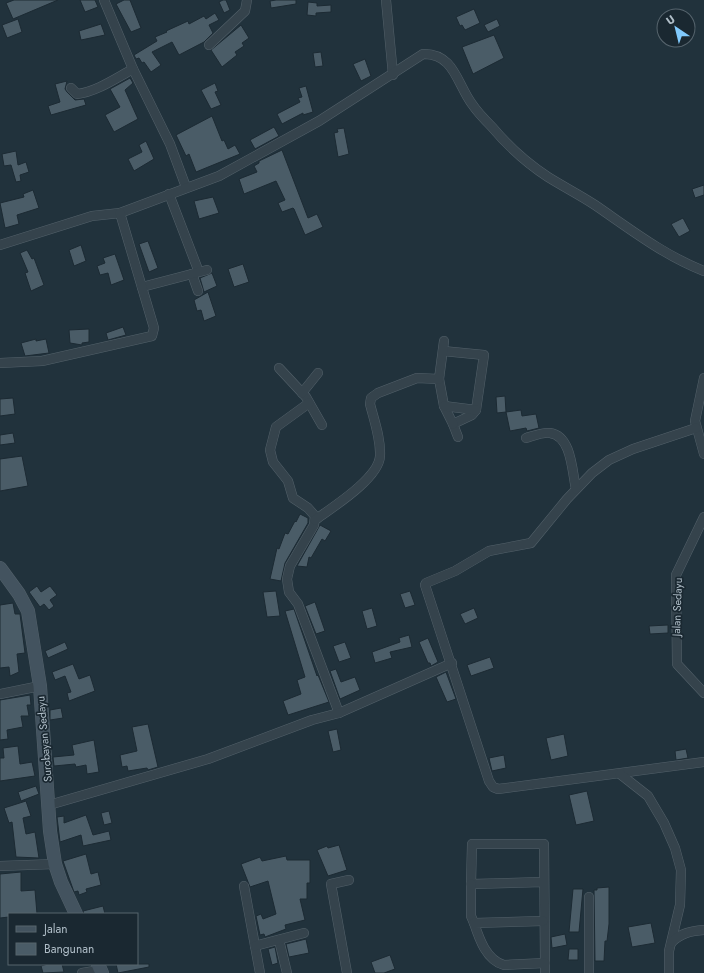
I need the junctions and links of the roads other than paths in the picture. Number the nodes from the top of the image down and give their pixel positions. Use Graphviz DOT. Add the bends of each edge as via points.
graph roads {
  1 [pos="104,0"];
  2 [pos="247,0"];
  3 [pos="386,0"];
  4 [pos="209,45"];
  5 [pos="133,69"];
  6 [pos="393,75"];
  7 [pos="71,88"];
  8 [pos="186,188"];
  9 [pos="169,194"];
  10 [pos="120,213"];
  11 [pos="0,245"];
  12 [pos="195,270"];
  13 [pos="207,270"];
  14 [pos="704,271"];
  15 [pos="142,286"];
  16 [pos="198,291"];
  17 [pos="444,341"];
  18 [pos="442,352"];
  19 [pos="0,363"];
  20 [pos="278,368"];
  21 [pos="318,373"];
  22 [pos="439,378"];
  23 [pos="704,378"];
  24 [pos="302,393"];
  25 [pos="309,403"];
  26 [pos="444,406"];
  27 [pos="476,410"];
  28 [pos="453,424"];
  29 [pos="698,424"];
  30 [pos="322,425"];
  31 [pos="458,437"];
  32 [pos="526,438"];
  33 [pos="704,454"];
  34 [pos="576,489"];
  35 [pos="704,517"];
  36 [pos="316,520"];
  37 [pos="0,568"];
  38 [pos="452,663"];
  39 [pos="40,686"];
  40 [pos="704,693"];
  41 [pos="0,694"];
  42 [pos="339,713"];
  43 [pos="704,762"];
  44 [pos="620,774"];
  45 [pos="49,805"];
  46 [pos="55,864"];
  47 [pos="0,866"];
  48 [pos="349,880"];
  49 [pos="543,882"];
  50 [pos="471,884"];
  51 [pos="244,886"];
  52 [pos="589,897"];
  53 [pos="76,913"];
  54 [pos="543,921"];
  55 [pos="474,923"];
  56 [pos="704,930"];
  57 [pos="304,933"];
  58 [pos="279,940"];
  59 [pos="672,942"];
  60 [pos="255,946"];
  61 [pos="545,963"];
  62 [pos="100,969"];
  63 [pos="504,969"];
  64 [pos="82,973"];
  65 [pos="260,973"];
  66 [pos="287,973"];
  67 [pos="347,973"];
  68 [pos="544,973"];
  69 [pos="589,973"];
  70 [pos="669,973"];
  1 -- 5 [label="street"];
  2 -- 4 [label="street" via="245,12"];
  3 -- 6 [label="street"];
  5 -- 7 [label="street" via="82,94"];
  5 -- 8 [label="street" via="170,144"];
  6 -- 8 [label="street" via="320,121 219,176"];
  6 -- 14 [label="street" via="423,54 440,56 451,68 472,104 523,158 548,177 674,257"];
  8 -- 9 [label="street"];
  9 -- 10 [label="street"];
  9 -- 12 [label="street"];
  10 -- 11 [label="street" via="92,216"];
  10 -- 15 [label="street"];
  12 -- 13 [label="street"];
  12 -- 15 [label="street"];
  12 -- 16 [label="street"];
  15 -- 19 [label="street" via="154,328 150,337 42,361"];
  17 -- 18 [label="street"];
  18 -- 22 [label="street"];
  18 -- 27 [label="street" via="484,355"];
  20 -- 24 [label="street"];
  21 -- 24 [label="street"];
  22 -- 26 [label="street"];
  22 -- 36 [label="street" via="417,378 371,398 370,404 380,450 377,465 360,485"];
  23 -- 29 [label="street"];
  24 -- 25 [label="street"];
  25 -- 30 [label="street"];
  25 -- 36 [label="street" via="276,427 270,456 288,481 293,498 312,511"];
  26 -- 27 [label="street"];
  26 -- 28 [label="street"];
  27 -- 28 [label="street" via="472,415"];
  28 -- 31 [label="street"];
  29 -- 33 [label="street"];
  29 -- 34 [label="street" via="609,460"];
  32 -- 34 [label="street" via="549,433 562,438 567,445"];
  34 -- 38 [label="street" via="530,543 490,551 426,584"];
  35 -- 40 [label="street, Jalan Sedayu" via="676,575 676,640 677,664"];
  36 -- 42 [label="street" via="290,566 287,579 289,592 298,604"];
  37 -- 39 [label="main road, Surobayan Sedayu" via="28,611"];
  38 -- 42 [label="street"];
  38 -- 44 [label="street" via="489,781 493,786 498,789"];
  39 -- 41 [label="street"];
  39 -- 45 [label="main road, Surobayan Sedayu"];
  42 -- 45 [label="street" via="312,720 208,759"];
  43 -- 44 [label="street"];
  44 -- 59 [label="street" via="648,796 675,848 681,870 680,905"];
  45 -- 46 [label="main road, Surobayan Sedayu"];
  46 -- 47 [label="street"];
  46 -- 53 [label="main road, Surobayan Sedayu"];
  48 -- 67 [label="street" via="331,884"];
  49 -- 50 [label="street"];
  49 -- 50 [label="street" via="544,844 472,844"];
  49 -- 54 [label="street"];
  50 -- 55 [label="street" via="471,916"];
  51 -- 60 [label="street"];
  52 -- 69 [label="street"];
  54 -- 55 [label="street"];
  54 -- 61 [label="street"];
  55 -- 63 [label="street" via="483,948"];
  56 -- 59 [label="street" via="679,935"];
  57 -- 58 [label="street"];
  58 -- 60 [label="street"];
  58 -- 66 [label="street"];
  59 -- 70 [label="street" via="668,951"];
  60 -- 65 [label="street"];
  61 -- 63 [label="street"];
  61 -- 68 [label="street"];
  62 -- 64 [label="street"];
}
